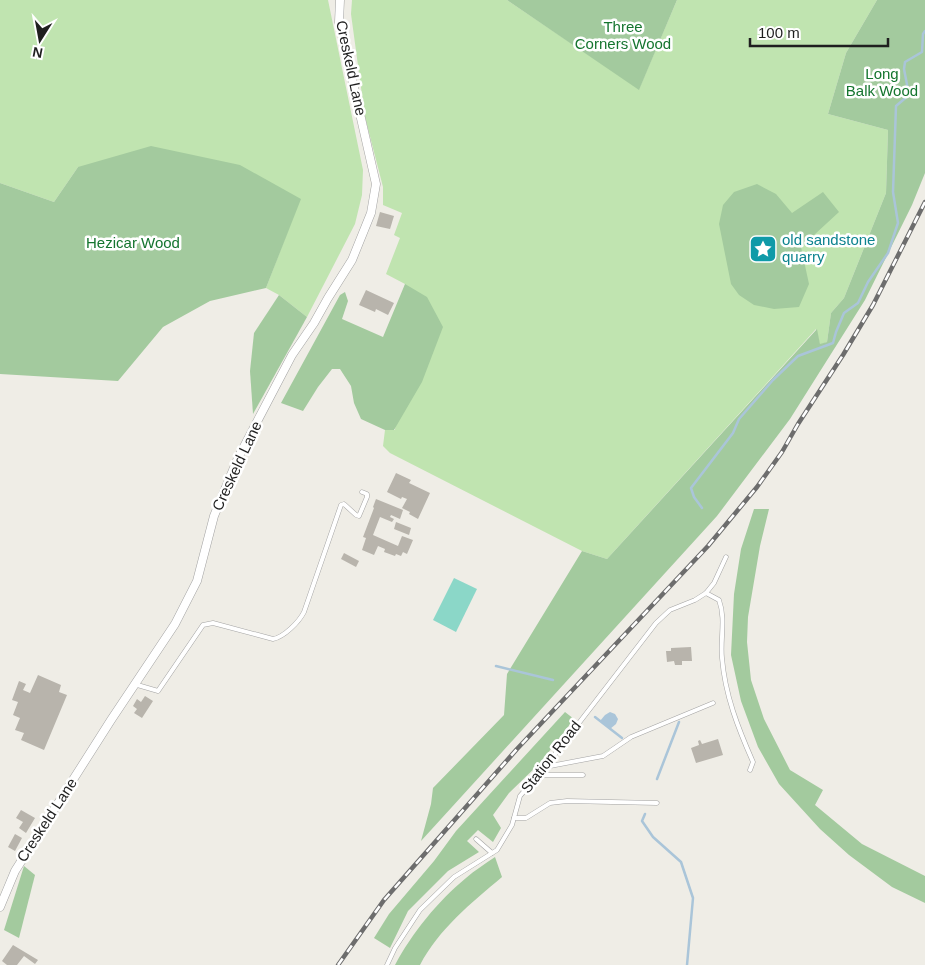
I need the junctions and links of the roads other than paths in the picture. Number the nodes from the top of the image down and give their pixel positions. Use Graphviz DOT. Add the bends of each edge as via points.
graph roads {
  1 [pos="340,0"];
  2 [pos="362,492"];
  3 [pos="726,557"];
  4 [pos="706,593"];
  5 [pos="134,684"];
  6 [pos="713,703"];
  7 [pos="546,767"];
  8 [pos="750,770"];
  9 [pos="539,775"];
  10 [pos="583,775"];
  11 [pos="658,803"];
  12 [pos="514,818"];
  13 [pos="476,839"];
  14 [pos="492,853"];
  15 [pos="0,908"];
  16 [pos="387,965"];
  1 -- 5 [label="street, Creskeld Lane" via="339,22 376,184 371,212 352,260 292,355 238,458 214,516 197,581 175,624"];
  2 -- 5 [label="lane" via="368,497 359,516 341,505 304,612 281,636 273,639 208,623 158,691"];
  3 -- 4 [label="lane"];
  4 -- 7 [label="lane, Station Road" via="670,610 656,623"];
  4 -- 8 [label="lane" via="719,600 723,611 722,657 726,684 732,712 753,762"];
  5 -- 15 [label="street, Creskeld Lane" via="15,870"];
  6 -- 7 [label="lane" via="631,737 603,756"];
  7 -- 9 [label="lane, Station Road"];
  9 -- 10 [label="lane"];
  9 -- 12 [label="lane, Station Road" via="520,796"];
  11 -- 12 [label="lane" via="567,801 550,803 526,818"];
  12 -- 14 [label="lane, Station Road" via="497,850"];
  13 -- 14 [label="lane"];
  14 -- 16 [label="lane, Station Road" via="454,876 420,910"];
}
